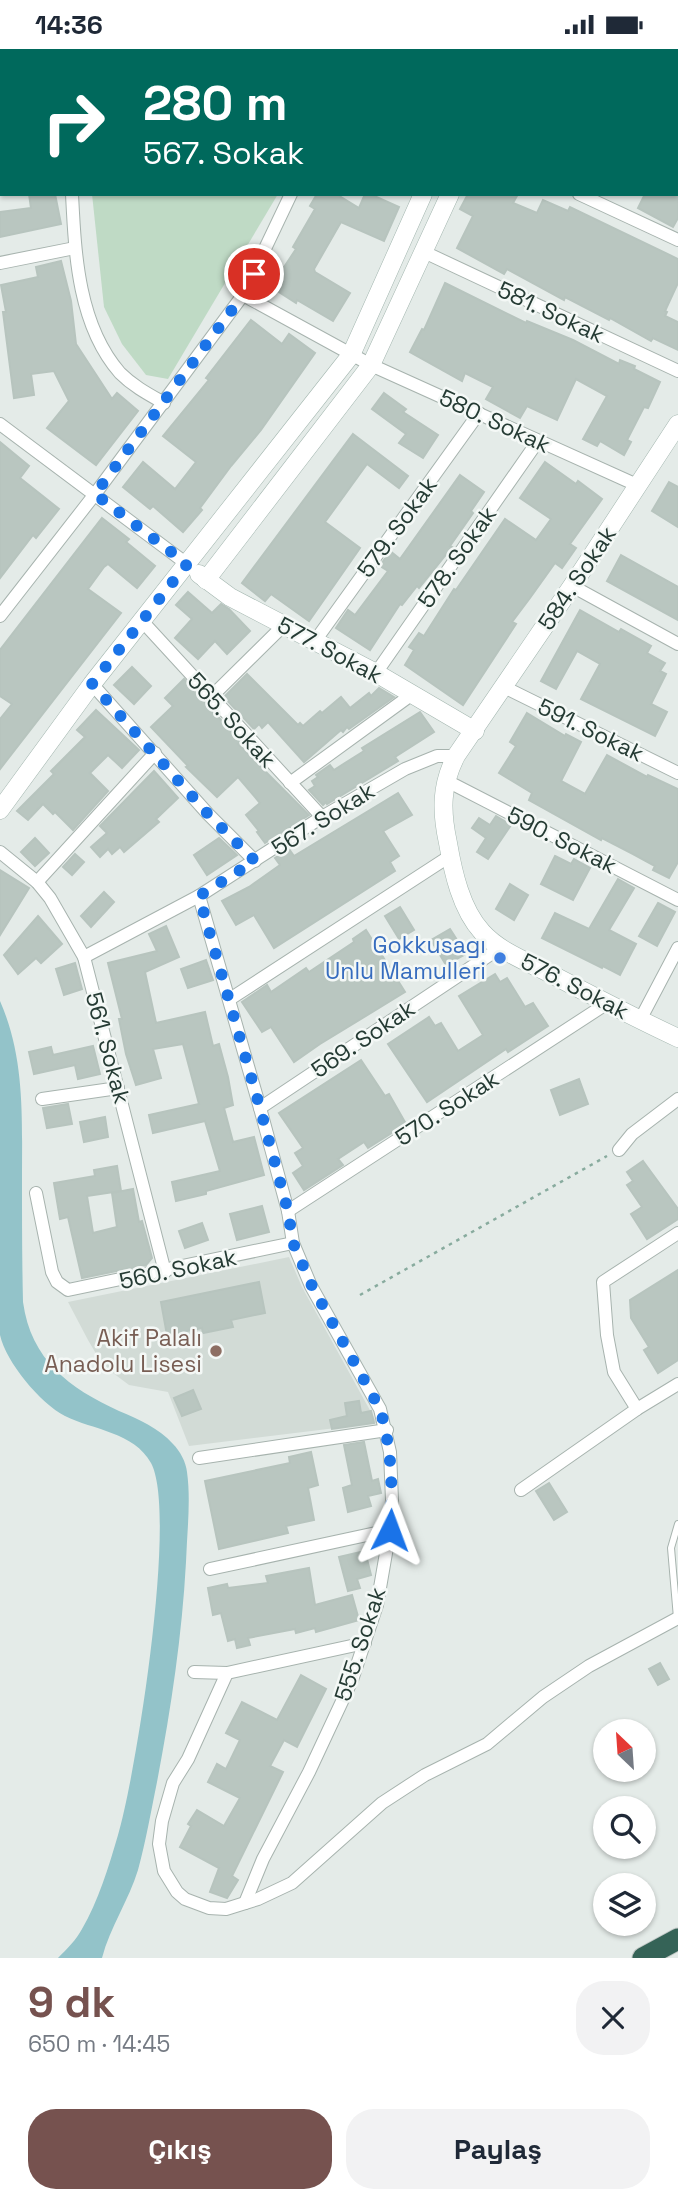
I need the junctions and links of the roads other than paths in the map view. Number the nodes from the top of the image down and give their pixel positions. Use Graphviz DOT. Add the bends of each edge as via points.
graph roads {
  1 [pos="72,196"];
  2 [pos="290,196"];
  3 [pos="422,196"];
  4 [pos="449,196"];
  5 [pos="583,196"];
  6 [pos="678,240"];
  7 [pos="75,248"];
  8 [pos="424,252"];
  9 [pos="0,263"];
  10 [pos="243,295"];
  11 [pos="351,355"];
  12 [pos="371,365"];
  13 [pos="678,371"];
  14 [pos="164,403"];
  15 [pos="478,413"];
  16 [pos="0,424"];
  17 [pos="678,424"];
  18 [pos="538,442"];
  19 [pos="639,486"];
  20 [pos="95,494"];
  21 [pos="187,564"];
  22 [pos="206,580"];
  23 [pos="572,586"];
  24 [pos="0,616"];
  25 [pos="143,622"];
  26 [pos="284,625"];
  27 [pos="315,641"];
  28 [pos="678,643"];
  29 [pos="376,673"];
  30 [pos="92,684"];
  31 [pos="504,687"];
  32 [pos="411,695"];
  33 [pos="211,697"];
  34 [pos="475,731"];
  35 [pos="155,753"];
  36 [pos="456,755"];
  37 [pos="678,773"];
  38 [pos="445,780"];
  39 [pos="290,783"];
  40 [pos="0,810"];
  41 [pos="322,817"];
  42 [pos="0,852"];
  43 [pos="450,856"];
  44 [pos="255,861"];
  45 [pos="37,882"];
  46 [pos="199,896"];
  47 [pos="678,900"];
  48 [pos="500,948"];
  49 [pos="678,948"];
  50 [pos="84,957"];
  51 [pos="230,999"];
  52 [pos="606,1004"];
  53 [pos="640,1020"];
  54 [pos="678,1038"];
  55 [pos="118,1088"];
  56 [pos="42,1099"];
  57 [pos="678,1099"];
  58 [pos="260,1108"];
  59 [pos="619,1150"];
  60 [pos="36,1193"];
  61 [pos="288,1211"];
  62 [pos="678,1233"];
  63 [pos="293,1243"];
  64 [pos="165,1272"];
  65 [pos="678,1384"];
  66 [pos="637,1409"];
  67 [pos="387,1430"];
  68 [pos="199,1458"];
  69 [pos="521,1490"];
  70 [pos="678,1524"];
  71 [pos="390,1530"];
  72 [pos="210,1569"];
  73 [pos="677,1618"];
  74 [pos="365,1643"];
  75 [pos="194,1672"];
  76 [pos="227,1673"];
  77 [pos="245,1903"];
  78 [pos="678,1939"];
  79 [pos="643,1958"];
  1 -- 7 [label="street"];
  2 -- 10 [label="street"];
  3 -- 11 [label="street"];
  4 -- 8 [label="street"];
  5 -- 6 [label="street"];
  7 -- 9 [label="street"];
  7 -- 14 [label="street" via="86,304 109,357 139,390"];
  8 -- 12 [label="street"];
  8 -- 13 [label="street, 581. Sokak"];
  10 -- 11 [label="street, 580. Sokak"];
  10 -- 14 [label="street"];
  11 -- 12 [label="street, 580. Sokak"];
  11 -- 21 [label="street"];
  12 -- 15 [label="street, 580. Sokak"];
  12 -- 22 [label="street"];
  14 -- 20 [label="street"];
  15 -- 18 [label="street, 580. Sokak"];
  15 -- 27 [label="street, 579. Sokak"];
  16 -- 20 [label="street"];
  17 -- 19 [label="street, 584. Sokak"];
  18 -- 19 [label="street, 580. Sokak"];
  18 -- 29 [label="street, 578. Sokak"];
  19 -- 23 [label="street, 584. Sokak"];
  20 -- 21 [label="street"];
  20 -- 24 [label="street"];
  21 -- 22 [label="street, 577. Sokak"];
  21 -- 25 [label="street"];
  22 -- 26 [label="street, 577. Sokak"];
  23 -- 28 [label="street"];
  23 -- 31 [label="street, 584. Sokak"];
  25 -- 30 [label="street"];
  25 -- 33 [label="street, 565. Sokak"];
  26 -- 27 [label="street, 577. Sokak"];
  26 -- 33 [label="street"];
  27 -- 29 [label="street, 577. Sokak"];
  29 -- 32 [label="street, 577. Sokak"];
  30 -- 35 [label="street"];
  30 -- 40 [label="street"];
  31 -- 34 [label="street, 584. Sokak"];
  31 -- 37 [label="street, 591. Sokak"];
  32 -- 34 [label="street, 577. Sokak"];
  32 -- 39 [label="street"];
  33 -- 39 [label="street, 565. Sokak"];
  34 -- 36 [label="street, 576. Sokak"];
  35 -- 44 [label="street"];
  35 -- 45 [label="street"];
  36 -- 38 [label="street, 576. Sokak"];
  36 -- 41 [label="street, 567. Sokak" via="437,756 405,769"];
  38 -- 43 [label="street, 576. Sokak" via="443,812"];
  38 -- 47 [label="street, 590. Sokak"];
  39 -- 41 [label="street, 565. Sokak"];
  41 -- 44 [label="street, 567. Sokak"];
  42 -- 45 [label="street, 561. Sokak"];
  43 -- 48 [label="street, 576. Sokak" via="473,920"];
  43 -- 51 [label="street"];
  44 -- 46 [label="street, 567. Sokak"];
  45 -- 50 [label="street, 561. Sokak" via="62,915"];
  46 -- 50 [label="street, 567. Sokak"];
  46 -- 51 [label="street, 555. Sokak"];
  48 -- 52 [label="street, 576. Sokak"];
  48 -- 58 [label="street, 569. Sokak"];
  49 -- 53 [label="street"];
  50 -- 55 [label="street, 561. Sokak"];
  51 -- 58 [label="street, 555. Sokak"];
  52 -- 53 [label="street, 576. Sokak"];
  52 -- 61 [label="street, 570. Sokak"];
  53 -- 54 [label="street, 576. Sokak"];
  55 -- 56 [label="street"];
  55 -- 64 [label="street, 561. Sokak"];
  57 -- 59 [label="street" via="632,1134"];
  58 -- 61 [label="street, 555. Sokak"];
  60 -- 64 [label="street, 560. Sokak" via="52,1272 63,1287 75,1290"];
  61 -- 63 [label="street, 555. Sokak"];
  62 -- 66 [label="street" via="603,1282 614,1373"];
  63 -- 64 [label="street, 560. Sokak"];
  63 -- 67 [label="street, 555. Sokak"];
  65 -- 66 [label="street"];
  66 -- 69 [label="street"];
  67 -- 68 [label="street"];
  67 -- 71 [label="street, 555. Sokak"];
  70 -- 73 [label="lane" via="671,1548"];
  71 -- 72 [label="street"];
  71 -- 74 [label="street, 555. Sokak" via="377,1605"];
  73 -- 77 [label="street" via="589,1666 487,1744 382,1803 292,1883"];
  74 -- 76 [label="street"];
  74 -- 77 [label="street, 555. Sokak" via="352,1680"];
  75 -- 76 [label="street"];
  76 -- 77 [label="street" via="173,1783 159,1844 169,1881 177,1892 209,1908"];
  78 -- 79 [label="highway"];
}
